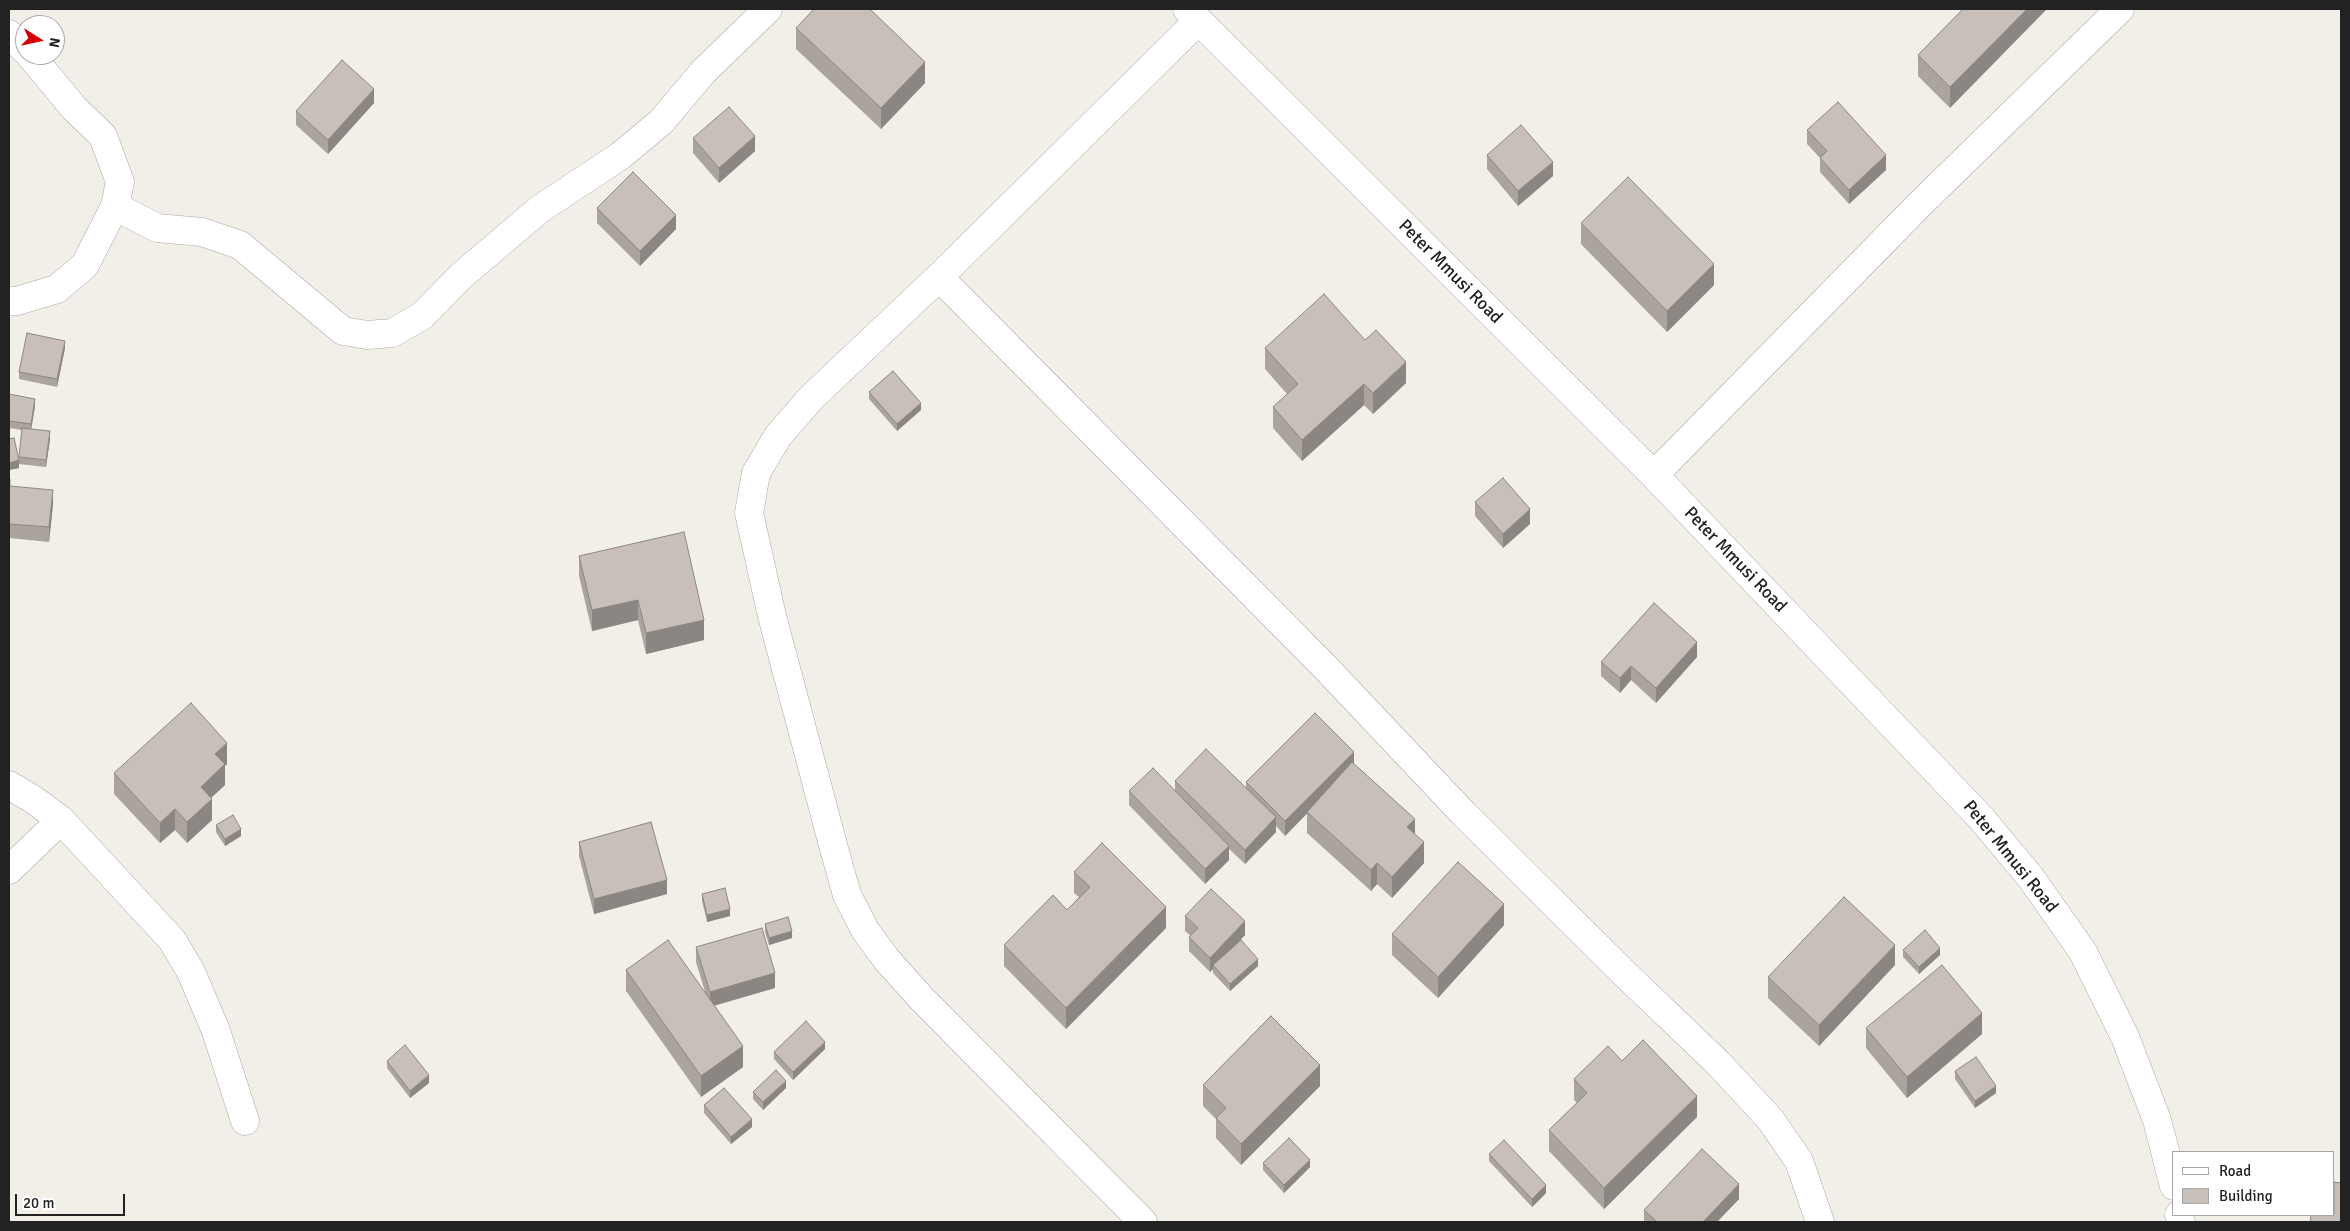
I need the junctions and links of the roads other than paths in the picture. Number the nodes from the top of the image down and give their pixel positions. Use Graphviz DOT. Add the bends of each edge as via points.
graph roads {
  1 [pos="768,9"];
  2 [pos="2120,9"];
  3 [pos="1192,15"];
  4 [pos="38,65"];
  5 [pos="115,206"];
  6 [pos="939,277"];
  7 [pos="9,301"];
  8 [pos="1654,475"];
  9 [pos="9,786"];
  10 [pos="60,820"];
  11 [pos="9,870"];
  12 [pos="245,1121"];
  13 [pos="2172,1178"];
  14 [pos="1143,1222"];
  15 [pos="1820,1222"];
  1 -- 5 [label="street" via="704,72 661,122 620,156 540,209 461,276 422,316 392,333 367,335 343,331 240,245 202,232 157,228"];
  2 -- 8 [label="street" via="1921,203"];
  3 -- 6 [label="street"];
  3 -- 8 [label="street, Peter Mmusi Road"];
  4 -- 5 [label="street" via="74,108 103,136 120,182"];
  5 -- 7 [label="street" via="85,266 57,289"];
  6 -- 14 [label="street" via="811,398 778,436 756,473 749,513 756,548 833,846 847,894 865,930 922,999"];
  6 -- 15 [label="street" via="1325,668 1463,813 1764,1112 1799,1161"];
  8 -- 13 [label="street, Peter Mmusi Road" via="1981,818 2031,878 2083,952 2125,1038 2157,1120"];
  9 -- 10 [label="street"];
  10 -- 11 [label="street"];
  10 -- 12 [label="street" via="172,940 192,972 216,1031"];
}
